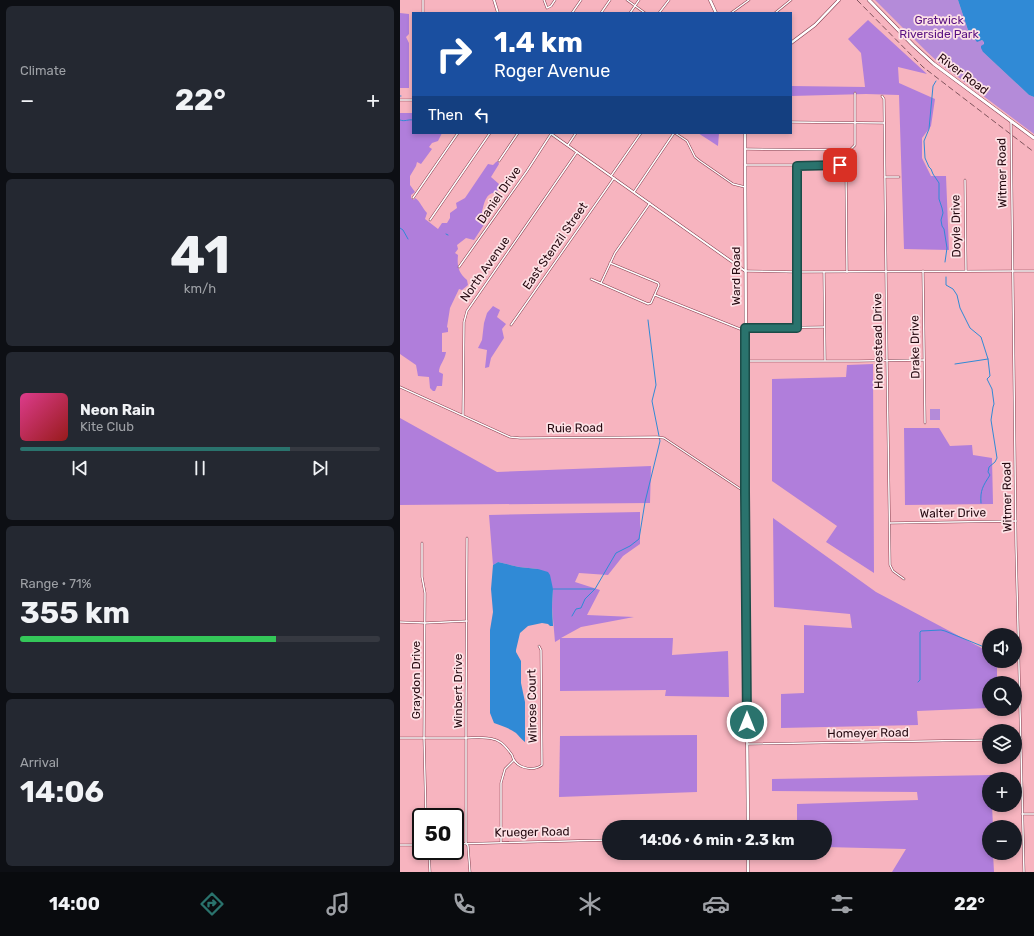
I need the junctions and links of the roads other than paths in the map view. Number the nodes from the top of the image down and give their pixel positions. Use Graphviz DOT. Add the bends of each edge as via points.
graph roads {
  1 [pos="423,0"];
  2 [pos="494,0"];
  3 [pos="544,0"];
  4 [pos="555,0"];
  5 [pos="581,0"];
  6 [pos="610,0"];
  7 [pos="627,0"];
  8 [pos="639,0"];
  9 [pos="668,0"];
  10 [pos="710,0"];
  11 [pos="749,0"];
  12 [pos="791,0"];
  13 [pos="839,0"];
  14 [pos="869,0"];
  15 [pos="635,6"];
  16 [pos="423,12"];
  17 [pos="498,12"];
  18 [pos="573,12"];
  19 [pos="602,12"];
  20 [pos="631,12"];
  21 [pos="644,12"];
  22 [pos="660,12"];
  23 [pos="716,12"];
  24 [pos="732,12"];
  25 [pos="776,12"];
  26 [pos="792,42"];
  27 [pos="855,93"];
  28 [pos="882,96"];
  29 [pos="400,100"];
  30 [pos="412,100"];
  31 [pos="1011,121"];
  32 [pos="792,122"];
  33 [pos="855,123"];
  34 [pos="884,123"];
  35 [pos="457,134"];
  36 [pos="489,134"];
  37 [pos="517,134"];
  38 [pos="550,134"];
  39 [pos="552,134"];
  40 [pos="575,134"];
  41 [pos="640,134"];
  42 [pos="673,134"];
  43 [pos="676,134"];
  44 [pos="745,134"];
  45 [pos="1034,138"];
  46 [pos="568,145"];
  47 [pos="745,149"];
  48 [pos="577,152"];
  49 [pos="499,161"];
  50 [pos="745,165"];
  51 [pos="797,166"];
  52 [pos="611,176"];
  53 [pos="884,177"];
  54 [pos="899,177"];
  55 [pos="614,178"];
  56 [pos="965,180"];
  57 [pos="746,187"];
  58 [pos="634,192"];
  59 [pos="413,198"];
  60 [pos="650,203"];
  61 [pos="430,220"];
  62 [pos="610,263"];
  63 [pos="460,267"];
  64 [pos="746,271"];
  65 [pos="923,271"];
  66 [pos="966,271"];
  67 [pos="1012,271"];
  68 [pos="1034,271"];
  69 [pos="797,272"];
  70 [pos="824,272"];
  71 [pos="847,272"];
  72 [pos="886,272"];
  73 [pos="590,279"];
  74 [pos="601,284"];
  75 [pos="655,295"];
  76 [pos="511,325"];
  77 [pos="797,328"];
  78 [pos="824,328"];
  79 [pos="745,330"];
  80 [pos="825,360"];
  81 [pos="924,360"];
  82 [pos="746,361"];
  83 [pos="886,361"];
  84 [pos="400,387"];
  85 [pos="463,416"];
  86 [pos="925,423"];
  87 [pos="745,492"];
  88 [pos="1016,521"];
  89 [pos="890,523"];
  90 [pos="467,538"];
  91 [pos="422,543"];
  92 [pos="904,578"];
  93 [pos="467,621"];
  94 [pos="400,622"];
  95 [pos="425,623"];
  96 [pos="539,646"];
  97 [pos="1021,724"];
  98 [pos="400,738"];
  99 [pos="424,738"];
  100 [pos="466,738"];
  101 [pos="982,740"];
  102 [pos="747,744"];
  103 [pos="514,760"];
  104 [pos="1021,764"];
  105 [pos="426,808"];
  106 [pos="1022,814"];
  107 [pos="1034,814"];
  108 [pos="748,820"];
  109 [pos="602,840"];
  110 [pos="501,842"];
  111 [pos="466,843"];
  112 [pos="412,844"];
  113 [pos="400,845"];
  114 [pos="429,860"];
  115 [pos="748,860"];
  116 [pos="430,872"];
  117 [pos="470,872"];
  118 [pos="748,872"];
  119 [pos="1024,872"];
  1 -- 16 [label="street"];
  2 -- 17 [label="street"];
  3 -- 4 [label="street" via="547,8"];
  5 -- 18 [label="street"];
  6 -- 19 [label="street"];
  7 -- 15 [label="street"];
  8 -- 15 [label="street"];
  9 -- 22 [label="street"];
  10 -- 23 [label="main road"];
  11 -- 24 [label="street"];
  12 -- 25 [label="street"];
  13 -- 26 [label="main road"];
  14 -- 31 [label="main road, River Road" via="934,64"];
  15 -- 20 [label="street"];
  15 -- 21 [label="street"];
  27 -- 33 [label="street"];
  28 -- 34 [label="street, Homestead Drive"];
  29 -- 30 [label="street"];
  31 -- 45 [label="main road, River Road"];
  31 -- 67 [label="street, Witmer Road"];
  32 -- 33 [label="street"];
  33 -- 34 [label="street"];
  33 -- 47 [label="street" via="855,145 850,150"];
  34 -- 53 [label="street, Homestead Drive"];
  35 -- 59 [label="street"];
  36 -- 61 [label="street"];
  37 -- 49 [label="street"];
  38 -- 63 [label="street, Daniel Drive"];
  39 -- 46 [label="street"];
  40 -- 46 [label="street"];
  41 -- 52 [label="street"];
  42 -- 58 [label="street"];
  43 -- 57 [label="street" via="687,141 695,157 700,161 733,184"];
  44 -- 47 [label="main road, Ward Road"];
  46 -- 48 [label="street"];
  47 -- 50 [label="main road, Ward Road"];
  48 -- 52 [label="street"];
  48 -- 85 [label="street, North Avenue" via="467,311 464,322"];
  50 -- 51 [label="street"];
  50 -- 57 [label="main road, Ward Road"];
  51 -- 69 [label="street"];
  51 -- 71 [label="street" via="840,165 846,171"];
  52 -- 55 [label="street"];
  53 -- 54 [label="street"];
  53 -- 72 [label="street, Homestead Drive"];
  55 -- 58 [label="street"];
  55 -- 76 [label="street, East Stenzil Street"];
  56 -- 66 [label="street, Doyle Drive"];
  57 -- 64 [label="main road, Ward Road"];
  58 -- 60 [label="street"];
  60 -- 62 [label="street"];
  60 -- 64 [label="street"];
  62 -- 74 [label="street"];
  62 -- 75 [label="street" via="658,283"];
  64 -- 69 [label="street"];
  64 -- 79 [label="main road, Ward Road"];
  65 -- 66 [label="street"];
  65 -- 72 [label="street"];
  65 -- 81 [label="street, Drake Drive"];
  66 -- 67 [label="street"];
  67 -- 68 [label="street"];
  67 -- 88 [label="street, Witmer Road"];
  69 -- 70 [label="street"];
  69 -- 77 [label="street"];
  70 -- 71 [label="street"];
  70 -- 78 [label="street"];
  71 -- 72 [label="street"];
  72 -- 83 [label="street, Homestead Drive"];
  73 -- 74 [label="street"];
  74 -- 75 [label="street" via="648,304"];
  75 -- 79 [label="street"];
  77 -- 78 [label="street"];
  77 -- 79 [label="street"];
  78 -- 80 [label="street"];
  79 -- 82 [label="main road, Ward Road"];
  80 -- 82 [label="street"];
  80 -- 83 [label="street"];
  81 -- 83 [label="street"];
  81 -- 86 [label="street, Drake Drive"];
  82 -- 87 [label="main road, Ward Road"];
  83 -- 89 [label="street, Homestead Drive"];
  84 -- 85 [label="street, Ruie Road"];
  85 -- 87 [label="street, Ruie Road" via="510,437 664,438"];
  87 -- 102 [label="main road, Ward Road"];
  88 -- 89 [label="street, Walter Drive"];
  88 -- 97 [label="street, Witmer Road"];
  89 -- 92 [label="street, Homestead Drive" via="890,565 893,571"];
  90 -- 93 [label="street, Winbert Drive"];
  91 -- 95 [label="street, Graydon Drive"];
  93 -- 95 [label="street"];
  93 -- 100 [label="street, Winbert Drive"];
  94 -- 95 [label="street"];
  95 -- 99 [label="street, Graydon Drive"];
  96 -- 103 [label="street, Wilrose Court" via="542,765 538,768 527,768"];
  98 -- 99 [label="street"];
  99 -- 100 [label="street"];
  99 -- 105 [label="street, Graydon Drive"];
  100 -- 103 [label="street" via="494,739 506,746"];
  100 -- 111 [label="street, Winbert Drive"];
  101 -- 102 [label="street, Homeyer Road"];
  102 -- 108 [label="main road, Ward Road"];
  103 -- 110 [label="street" via="505,769 500,783"];
  104 -- 106 [label="street, Witmer Road"];
  106 -- 107 [label="street"];
  106 -- 119 [label="street, Witmer Road"];
  109 -- 110 [label="street, Krueger Road"];
  110 -- 111 [label="street, Krueger Road"];
  111 -- 117 [label="street, Winbert Drive"];
  112 -- 113 [label="street"];
  114 -- 116 [label="street"];
  115 -- 118 [label="main road"];
}
